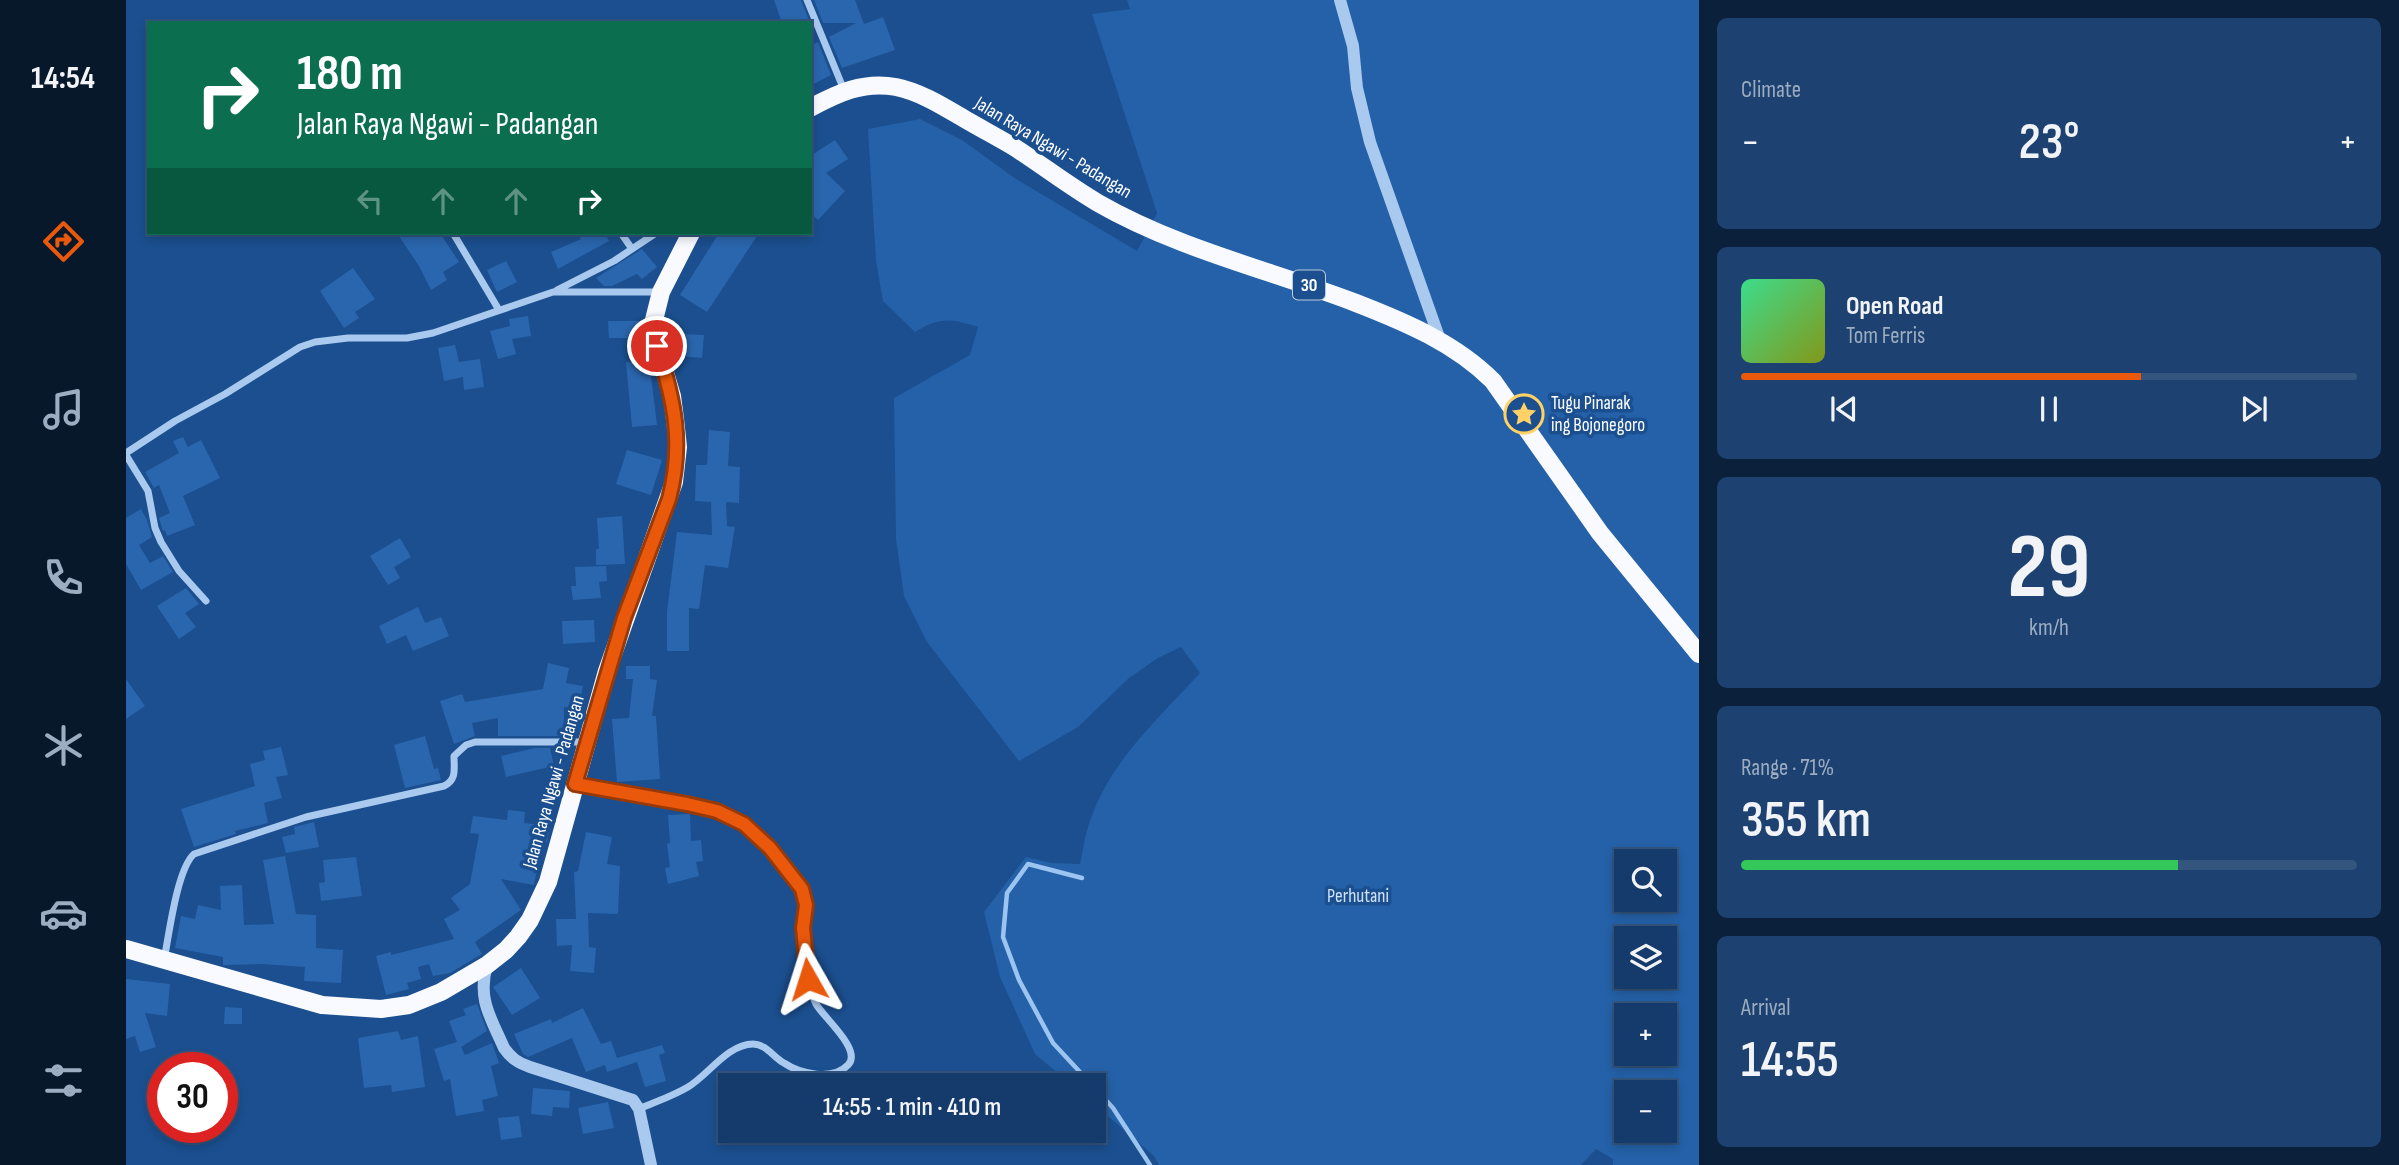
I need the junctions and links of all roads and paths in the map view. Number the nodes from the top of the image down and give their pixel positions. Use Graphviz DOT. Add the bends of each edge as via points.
graph roads {
  1 [pos="807,0"];
  2 [pos="1340,0"];
  3 [pos="845,91"];
  4 [pos="812,107"];
  5 [pos="454,235"];
  6 [pos="622,235"];
  7 [pos="653,235"];
  8 [pos="690,235"];
  9 [pos="632,249"];
  10 [pos="553,292"];
  11 [pos="660,292"];
  12 [pos="499,310"];
  13 [pos="1440,340"];
  14 [pos="126,454"];
  15 [pos="206,601"];
  16 [pos="1699,654"];
  17 [pos="587,742"];
  18 [pos="575,784"];
  19 [pos="126,949"];
  20 [pos="164,960"];
  21 [pos="487,965"];
  22 [pos="639,1109"];
  23 [pos="651,1165"];
  1 -- 3 [label="street"];
  2 -- 13 [label="street" via="1370,142"];
  3 -- 4 [label="highway, Jalan Raya Ngawi - Padangan / 30"];
  3 -- 13 [label="highway, Jalan Raya Ngawi - Padangan / 30" via="877,85 914,92 1012,146 1119,214 1217,256 1399,320"];
  5 -- 12 [label="street"];
  6 -- 9 [label="street"];
  7 -- 9 [label="street"];
  8 -- 11 [label="highway, Jalan Raya Ngawi - Padangan"];
  9 -- 10 [label="street"];
  10 -- 11 [label="street"];
  10 -- 12 [label="street"];
  11 -- 17 [label="highway, Jalan Raya Ngawi - Padangan" via="654,331 672,396 677,464"];
  12 -- 14 [label="street" via="407,338 348,338 300,346"];
  13 -- 16 [label="highway, Jalan Raya Ngawi - Padangan / 30" via="1493,381 1600,533"];
  14 -- 15 [label="street" via="148,491 161,542"];
  17 -- 18 [label="highway, Jalan Raya Ngawi - Padangan"];
  17 -- 20 [label="street" via="466,745 454,756 454,778 444,786 306,817 194,854 187,859 181,878"];
  18 -- 21 [label="highway, Jalan Raya Ngawi - Padangan" via="540,902 518,937"];
  18 -- 22 [label="street" via="717,811 744,824 770,848 806,898 803,928 811,993 852,1053 847,1067 820,1074 800,1072 758,1044 741,1046 686,1088"];
  19 -- 20 [label="highway, Jalan Raya Ngawi - Padangan"];
  20 -- 21 [label="highway, Jalan Raya Ngawi - Padangan" via="322,1005 353,1009 409,1004 441,992"];
  21 -- 22 [label="street" via="482,981 486,1006 504,1048 515,1061 630,1097"];
  22 -- 23 [label="street"];
}
